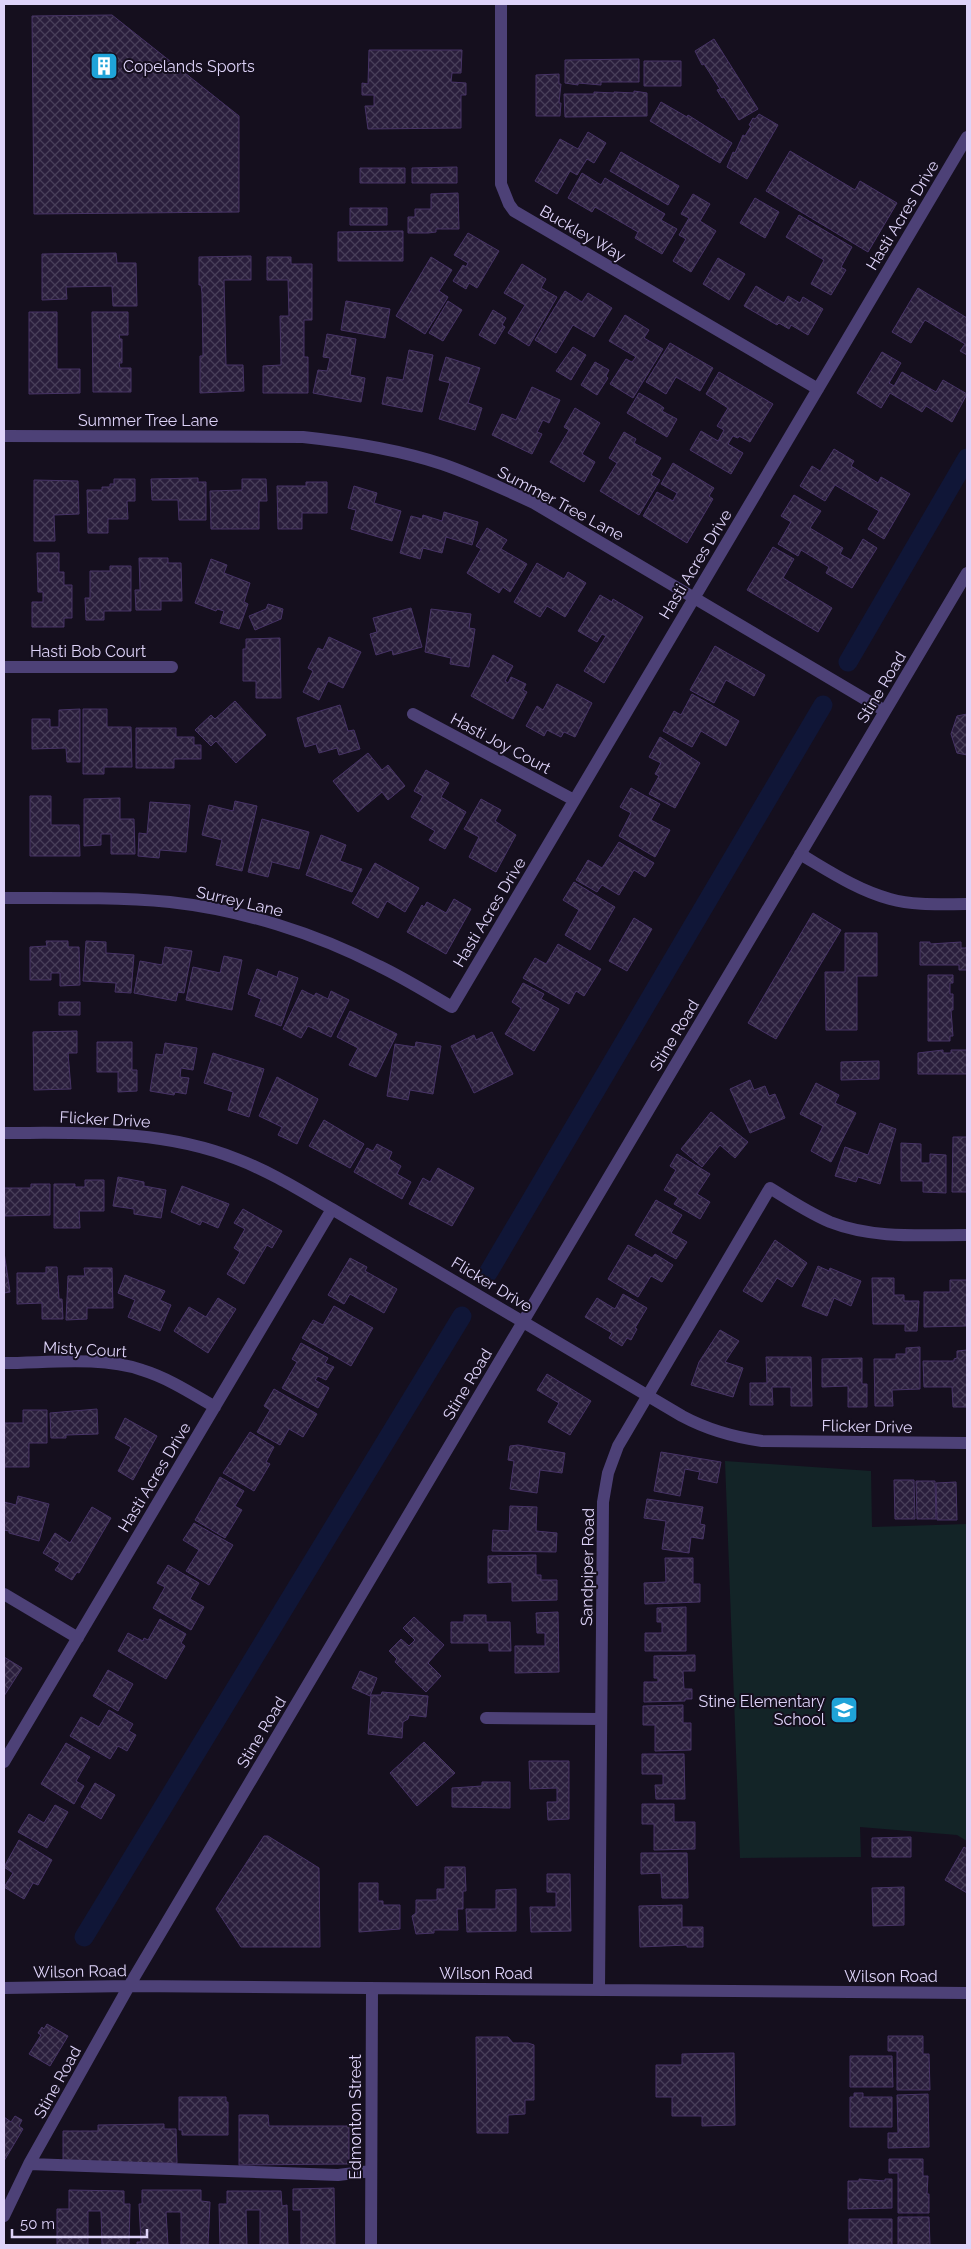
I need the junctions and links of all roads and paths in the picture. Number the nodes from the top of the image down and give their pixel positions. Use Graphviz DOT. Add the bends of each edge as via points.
graph roads {
  1 [pos="502,4"];
  2 [pos="967,137"];
  3 [pos="818,389"];
  4 [pos="4,436"];
  5 [pos="967,572"];
  6 [pos="694,597"];
  7 [pos="4,667"];
  8 [pos="172,667"];
  9 [pos="885,710"];
  10 [pos="413,714"];
  11 [pos="574,800"];
  12 [pos="800,854"];
  13 [pos="4,898"];
  14 [pos="967,904"];
  15 [pos="452,1007"];
  16 [pos="4,1132"];
  17 [pos="332,1208"];
  18 [pos="967,1235"];
  19 [pos="523,1322"];
  20 [pos="4,1363"];
  21 [pos="647,1395"];
  22 [pos="215,1407"];
  23 [pos="967,1443"];
  24 [pos="4,1594"];
  25 [pos="78,1638"];
  26 [pos="486,1718"];
  27 [pos="601,1719"];
  28 [pos="4,1762"];
  29 [pos="129,1986"];
  30 [pos="4,1988"];
  31 [pos="372,1988"];
  32 [pos="599,1990"];
  33 [pos="967,1993"];
  34 [pos="29,2164"];
  35 [pos="371,2171"];
  36 [pos="4,2216"];
  37 [pos="371,2245"];
  1 -- 3 [label="street, Buckley Way" via="501,184 514,211"];
  2 -- 3 [label="street, Hasti Acres Drive"];
  3 -- 6 [label="street, Hasti Acres Drive"];
  4 -- 6 [label="street, Summer Tree Lane" via="270,436 343,441 393,450 442,464 534,503"];
  5 -- 9 [label="street, Stine Road"];
  6 -- 9 [label="street, Summer Tree Lane"];
  6 -- 11 [label="street, Hasti Acres Drive"];
  7 -- 8 [label="street, Hasti Bob Court"];
  9 -- 12 [label="street, Stine Road"];
  10 -- 11 [label="street, Hasti Joy Court"];
  11 -- 15 [label="street, Hasti Acres Drive"];
  12 -- 14 [label="street" via="864,890 891,900 917,904"];
  12 -- 19 [label="street, Stine Road"];
  13 -- 15 [label="street, Surrey Lane" via="129,899 226,912 279,925 330,943 380,966"];
  16 -- 17 [label="street, Flicker Drive" via="116,1133 157,1137 197,1146 236,1158 274,1175"];
  17 -- 19 [label="street, Flicker Drive"];
  17 -- 22 [label="street, Hasti Acres Drive"];
  18 -- 21 [label="street, Sandpiper Road" via="884,1234 859,1230 831,1222 770,1188"];
  19 -- 21 [label="street, Flicker Drive"];
  19 -- 29 [label="street, Stine Road"];
  20 -- 22 [label="street, Misty Court" via="95,1363 141,1369 165,1378"];
  21 -- 23 [label="street, Flicker Drive" via="699,1425 730,1436 762,1441"];
  21 -- 27 [label="street, Sandpiper Road" via="618,1446 608,1473 603,1502"];
  22 -- 25 [label="street, Hasti Acres Drive"];
  24 -- 25 [label="street"];
  25 -- 28 [label="street, Hasti Acres Drive"];
  26 -- 27 [label="street"];
  27 -- 32 [label="street, Sandpiper Road"];
  29 -- 30 [label="street, Wilson Road"];
  29 -- 31 [label="street, Wilson Road"];
  29 -- 34 [label="street, Stine Road"];
  31 -- 32 [label="street, Wilson Road"];
  31 -- 35 [label="street, Edmonton Street"];
  32 -- 33 [label="street, Wilson Road"];
  34 -- 35 [label="street" via="338,2175"];
  34 -- 36 [label="street, Stine Road"];
  35 -- 37 [label="street, Edmonton Street"];
}
